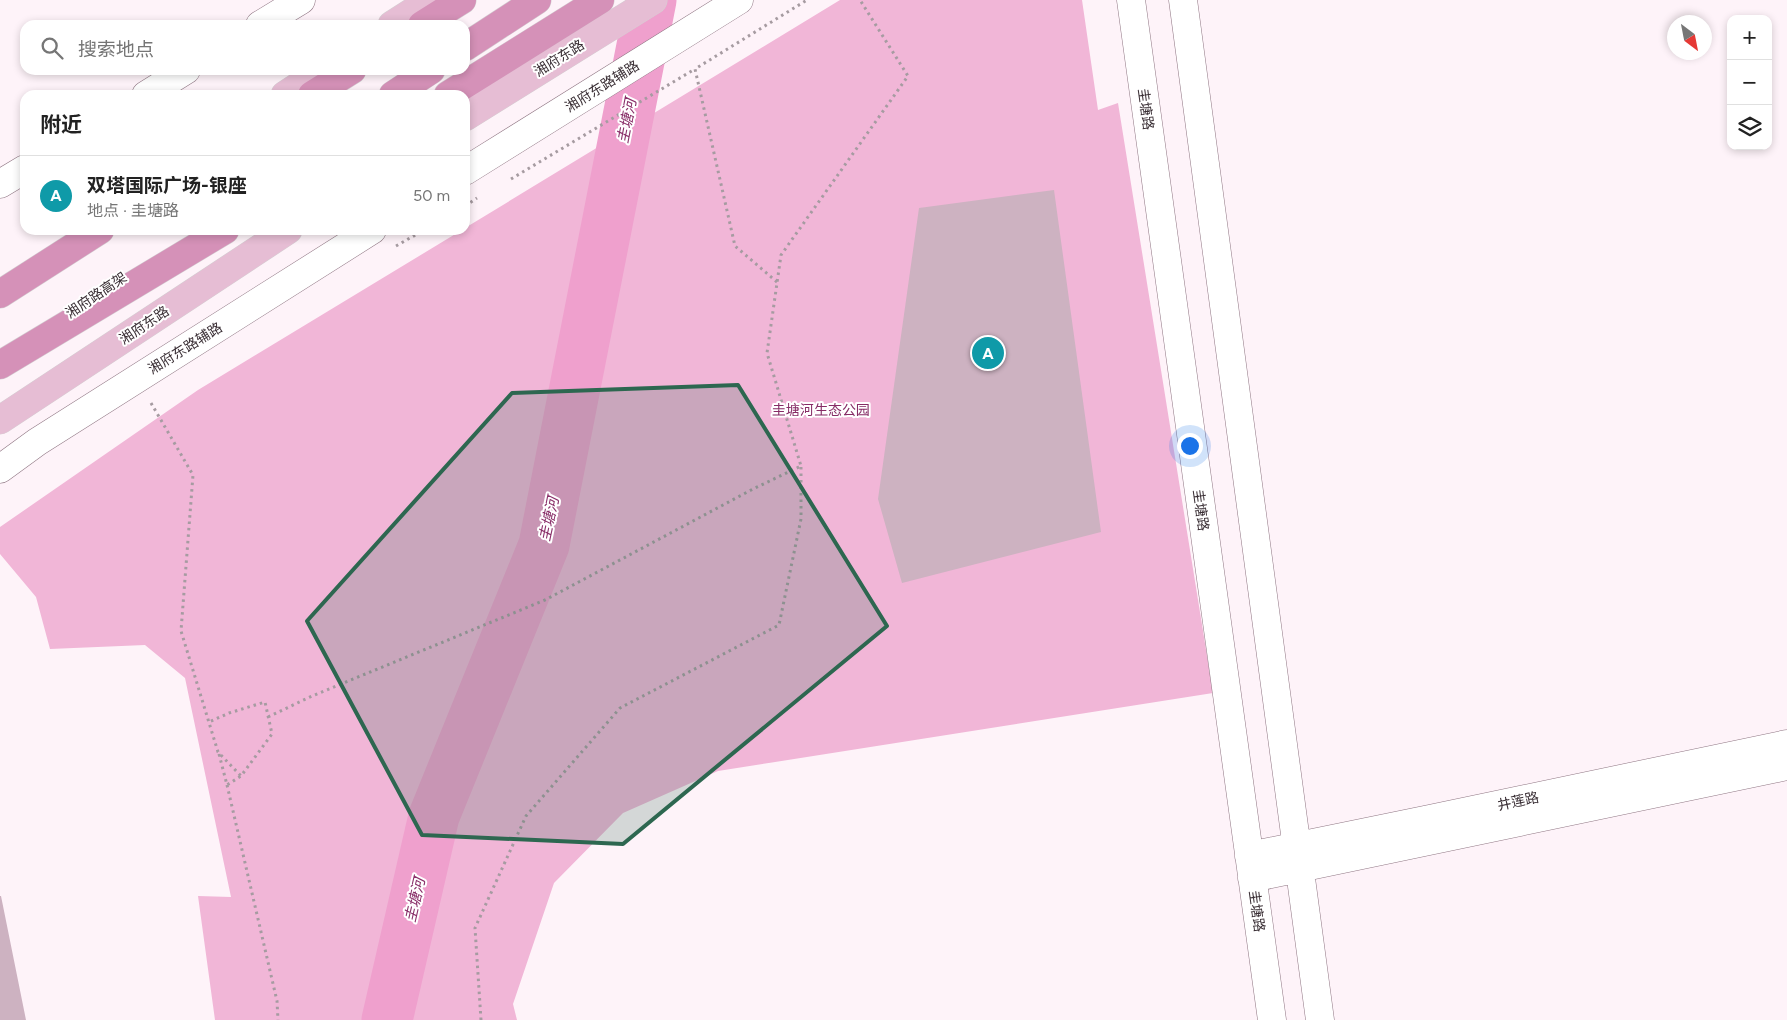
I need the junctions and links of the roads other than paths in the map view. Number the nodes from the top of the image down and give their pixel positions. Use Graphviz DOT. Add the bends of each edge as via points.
graph roads {
  1 [pos="301,0"];
  2 [pos="431,0"];
  3 [pos="462,0"];
  4 [pos="537,0"];
  5 [pos="600,0"];
  6 [pos="653,0"];
  7 [pos="739,0"];
  8 [pos="1183,0"];
  9 [pos="1131,2"];
  10 [pos="268,20"];
  11 [pos="400,20"];
  12 [pos="430,20"];
  13 [pos="470,44"];
  14 [pos="178,75"];
  15 [pos="315,75"];
  16 [pos="344,75"];
  17 [pos="423,75"];
  18 [pos="154,90"];
  19 [pos="292,90"];
  20 [pos="320,90"];
  21 [pos="401,90"];
  22 [pos="456,90"];
  23 [pos="470,114"];
  24 [pos="470,168"];
  25 [pos="20,172"];
  26 [pos="0,184"];
  27 [pos="68,235"];
  28 [pos="92,235"];
  29 [pos="185,235"];
  30 [pos="217,235"];
  31 [pos="280,235"];
  32 [pos="364,235"];
  33 [pos="0,280"];
  34 [pos="0,294"];
  35 [pos="0,359"];
  36 [pos="0,366"];
  37 [pos="0,420"];
  38 [pos="0,469"];
  39 [pos="1787,744"];
  40 [pos="1787,766"];
  41 [pos="1298,857"];
  42 [pos="1251,867"];
  43 [pos="1272,1020"];
  44 [pos="1320,1020"];
  1 -- 10 [label="main road"];
  2 -- 11 [label="main road"];
  3 -- 12 [label="highway"];
  4 -- 13 [label="highway"];
  5 -- 22 [label="highway"];
  6 -- 23 [label="main road, 湘府东路"];
  7 -- 24 [label="main road, 湘府东路辅路"];
  8 -- 41 [label="main road"];
  9 -- 42 [label="main road, 圭塘路"];
  14 -- 18 [label="main road"];
  15 -- 19 [label="main road"];
  16 -- 20 [label="highway"];
  17 -- 21 [label="highway"];
  25 -- 26 [label="main road"];
  27 -- 33 [label="main road"];
  28 -- 34 [label="highway"];
  29 -- 35 [label="highway, 湘府路高架"];
  30 -- 36 [label="highway"];
  31 -- 37 [label="main road, 湘府东路"];
  32 -- 38 [label="main road, 湘府东路辅路" via="37,442"];
  39 -- 41 [label="main road, 井莲路"];
  40 -- 41 [label="main road, 井莲路"];
  41 -- 42 [label="main road, 井莲路"];
  41 -- 44 [label="main road"];
  42 -- 43 [label="main road, 圭塘路"];
}
